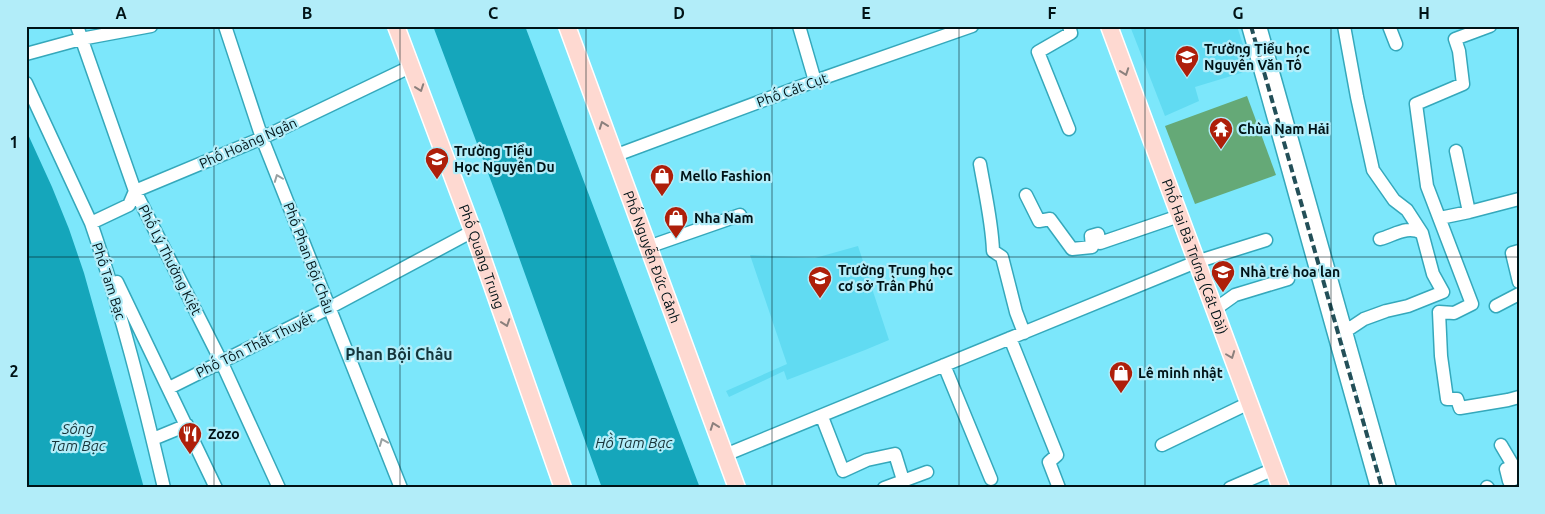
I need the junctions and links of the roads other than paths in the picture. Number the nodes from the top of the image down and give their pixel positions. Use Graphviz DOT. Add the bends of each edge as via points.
graph roads {
  1 [pos="77,26"];
  2 [pos="151,26"];
  3 [pos="225,26"];
  4 [pos="396,26"];
  5 [pos="567,26"];
  6 [pos="799,26"];
  7 [pos="972,26"];
  8 [pos="1069,26"];
  9 [pos="1108,26"];
  10 [pos="1248,26"];
  11 [pos="1260,26"];
  12 [pos="1344,26"];
  13 [pos="1389,26"];
  14 [pos="1490,26"];
  15 [pos="82,39"];
  16 [pos="1396,44"];
  17 [pos="26,54"];
  18 [pos="412,66"];
  19 [pos="814,81"];
  20 [pos="26,83"];
  21 [pos="1069,129"];
  22 [pos="262,138"];
  23 [pos="1456,151"];
  24 [pos="614,156"];
  25 [pos="980,164"];
  26 [pos="136,191"];
  27 [pos="1026,195"];
  28 [pos="1519,199"];
  29 [pos="1470,212"];
  30 [pos="740,216"];
  31 [pos="1179,216"];
  32 [pos="1440,218"];
  33 [pos="91,223"];
  34 [pos="474,231"];
  35 [pos="1422,233"];
  36 [pos="1380,239"];
  37 [pos="1266,240"];
  38 [pos="97,242"];
  39 [pos="648,247"];
  40 [pos="1519,251"];
  41 [pos="1196,262"];
  42 [pos="1288,279"];
  43 [pos="1519,282"];
  44 [pos="1443,292"];
  45 [pos="1519,294"];
  46 [pos="1496,306"];
  47 [pos="329,308"];
  48 [pos="1214,310"];
  49 [pos="1439,312"];
  50 [pos="1346,332"];
  51 [pos="1024,333"];
  52 [pos="1010,338"];
  53 [pos="221,361"];
  54 [pos="944,365"];
  55 [pos="169,388"];
  56 [pos="1519,397"];
  57 [pos="1249,403"];
  58 [pos="822,417"];
  59 [pos="187,425"];
  60 [pos="153,439"];
  61 [pos="1162,445"];
  62 [pos="1501,445"];
  63 [pos="725,455"];
  64 [pos="1274,469"];
  65 [pos="927,472"];
  66 [pos="1519,477"];
  67 [pos="991,479"];
  68 [pos="903,480"];
  69 [pos="164,488"];
  70 [pos="216,488"];
  71 [pos="279,488"];
  72 [pos="401,488"];
  73 [pos="563,488"];
  74 [pos="737,488"];
  75 [pos="884,488"];
  76 [pos="1060,488"];
  77 [pos="1230,488"];
  78 [pos="1281,488"];
  79 [pos="1377,488"];
  80 [pos="1390,488"];
  1 -- 15 [label="street, Phố Lý Thường Kiệt"];
  2 -- 15 [label="street"];
  3 -- 22 [label="street, Phố Phan Bội Châu"];
  4 -- 18 [label="main road, Phố Quang Trung"];
  24 -- 5 [label="main road, Phố Nguyễn Đức Cảnh, one-way"];
  6 -- 19 [label="street"];
  7 -- 19 [label="street, Phố Cát Cụt"];
  8 -- 21 [label="street" via="1071,33 1038,52"];
  9 -- 31 [label="main road, Phố Hai Bà Trưng (Cát Dài), one-way"];
  10 -- 79 [label="street"];
  11 -- 50 [label="street"];
  12 -- 35 [label="street" via="1373,170 1394,200 1408,210"];
  13 -- 16 [label="street"];
  14 -- 32 [label="street" via="1455,39 1464,84 1416,104 1427,186"];
  15 -- 17 [label="street"];
  15 -- 26 [label="street, Phố Lý Thường Kiệt"];
  18 -- 22 [label="street, Phố Hoàng Ngân"];
  18 -- 34 [label="main road, Phố Quang Trung, one-way"];
  19 -- 24 [label="street, Phố Cát Cụt"];
  20 -- 33 [label="street, Phố Tam Bạc"];
  22 -- 26 [label="street, Phố Hoàng Ngân"];
  47 -- 22 [label="street, Phố Phan Bội Châu, one-way"];
  23 -- 29 [label="street"];
  24 -- 39 [label="main road, Phố Nguyễn Đức Cảnh"];
  25 -- 51 [label="street" via="992,227 993,251 1002,257"];
  26 -- 33 [label="street, Phố Hoàng Ngân" via="129,205"];
  26 -- 53 [label="street, Phố Lý Thường Kiệt"];
  27 -- 31 [label="street" via="1039,221 1050,219 1072,249 1092,248 1091,236 1098,234 1100,243"];
  28 -- 29 [label="street"];
  29 -- 32 [label="street"];
  30 -- 39 [label="street"];
  31 -- 41 [label="main road, Phố Hai Bà Trưng (Cát Dài)"];
  32 -- 49 [label="street" via="1472,304 1454,313"];
  33 -- 38 [label="street, Phố Tam Bạc"];
  34 -- 47 [label="street, Phố Tôn Thất Thuyết"];
  34 -- 73 [label="main road, Phố Quang Trung, one-way"];
  35 -- 36 [label="street" via="1415,229"];
  35 -- 44 [label="street" via="1433,274"];
  37 -- 41 [label="street"];
  38 -- 55 [label="street"];
  38 -- 60 [label="street, Phố Tam Bạc" via="118,306"];
  63 -- 39 [label="main road, Phố Nguyễn Đức Cảnh, one-way"];
  40 -- 43 [label="street" via="1512,254"];
  41 -- 48 [label="main road, Phố Hai Bà Trưng (Cát Dài)"];
  41 -- 51 [label="street"];
  42 -- 48 [label="street" via="1235,294"];
  44 -- 49 [label="street"];
  44 -- 50 [label="street" via="1364,319"];
  45 -- 46 [label="street"];
  47 -- 53 [label="street, Phố Tôn Thất Thuyết"];
  72 -- 47 [label="street, Phố Phan Bội Châu, one-way"];
  48 -- 57 [label="main road, Phố Hai Bà Trưng (Cát Dài), one-way"];
  49 -- 56 [label="street" via="1440,356 1447,399 1457,398 1460,408"];
  50 -- 80 [label="street"];
  51 -- 52 [label="street"];
  52 -- 54 [label="street"];
  52 -- 76 [label="street" via="1057,455 1049,462"];
  53 -- 55 [label="street, Phố Tôn Thất Thuyết"];
  53 -- 71 [label="street, Phố Lý Thường Kiệt"];
  54 -- 58 [label="street"];
  54 -- 67 [label="street"];
  55 -- 59 [label="street"];
  57 -- 61 [label="street"];
  57 -- 64 [label="main road, Phố Hai Bà Trưng (Cát Dài)"];
  58 -- 63 [label="street"];
  58 -- 68 [label="street" via="843,471 866,460 894,454"];
  59 -- 60 [label="street"];
  59 -- 70 [label="street"];
  60 -- 69 [label="street, Phố Tam Bạc"];
  62 -- 66 [label="street" via="1514,467 1506,470 1509,481"];
  63 -- 74 [label="main road, Phố Nguyễn Đức Cảnh"];
  64 -- 77 [label="street"];
  64 -- 78 [label="main road, Phố Hai Bà Trưng (Cát Dài)"];
  65 -- 68 [label="street"];
  68 -- 75 [label="street"];
}
